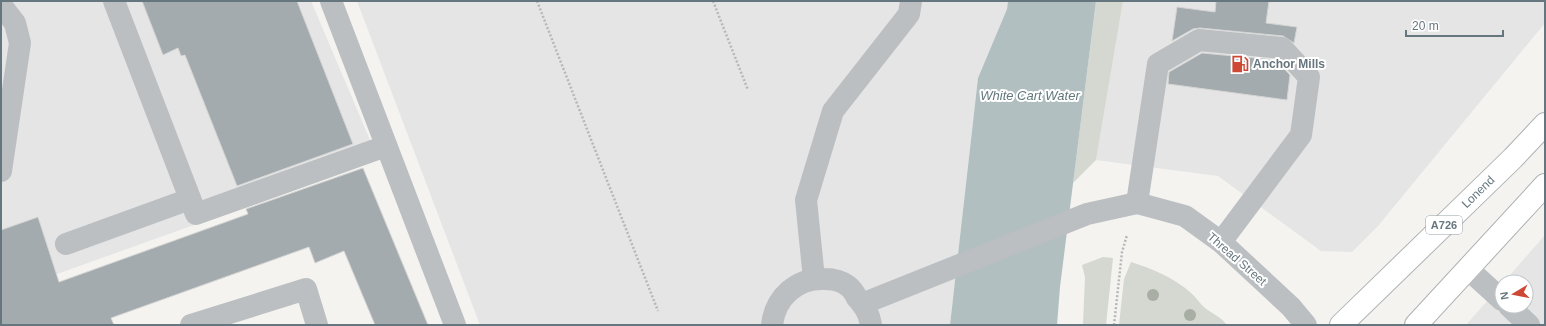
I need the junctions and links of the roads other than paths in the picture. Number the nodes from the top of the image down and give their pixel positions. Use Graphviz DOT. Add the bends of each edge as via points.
graph roads {
  1 [pos="114,1"];
  2 [pos="331,1"];
  3 [pos="911,1"];
  4 [pos="1,5"];
  5 [pos="1545,124"];
  6 [pos="386,146"];
  7 [pos="1,171"];
  8 [pos="1545,185"];
  9 [pos="190,199"];
  10 [pos="1137,203"];
  11 [pos="1221,242"];
  12 [pos="66,244"];
  13 [pos="1468,269"];
  14 [pos="814,279"];
  15 [pos="1494,293"];
  16 [pos="872,300"];
  17 [pos="1517,314"];
  18 [pos="191,325"];
  19 [pos="317,325"];
  20 [pos="455,325"];
  21 [pos="772,325"];
  22 [pos="871,325"];
  23 [pos="1306,325"];
  24 [pos="1341,325"];
  25 [pos="1416,325"];
  26 [pos="1529,325"];
  1 -- 9 [label="street"];
  2 -- 6 [label="street"];
  3 -- 14 [label="street" via="909,14 833,111 806,200"];
  4 -- 7 [label="street" via="15,23 20,43"];
  5 -- 24 [label="main road, Lonend / A726"];
  6 -- 9 [label="street" via="196,214"];
  6 -- 20 [label="street"];
  8 -- 13 [label="main road"];
  9 -- 12 [label="street"];
  10 -- 11 [label="street, Thread Street" via="1185,216"];
  10 -- 11 [label="street" via="1158,64 1199,40 1282,48 1309,77 1301,135"];
  10 -- 16 [label="street, Thread Street" via="1087,214"];
  11 -- 23 [label="street, Thread Street" via="1291,307"];
  13 -- 15 [label="street"];
  13 -- 25 [label="main road"];
  14 -- 16 [label="street" via="832,279"];
  14 -- 21 [label="street" via="793,287 781,299"];
  16 -- 22 [label="street" via="869,313"];
  17 -- 26 [label="street"];
  18 -- 19 [label="street" via="306,289"];
}
